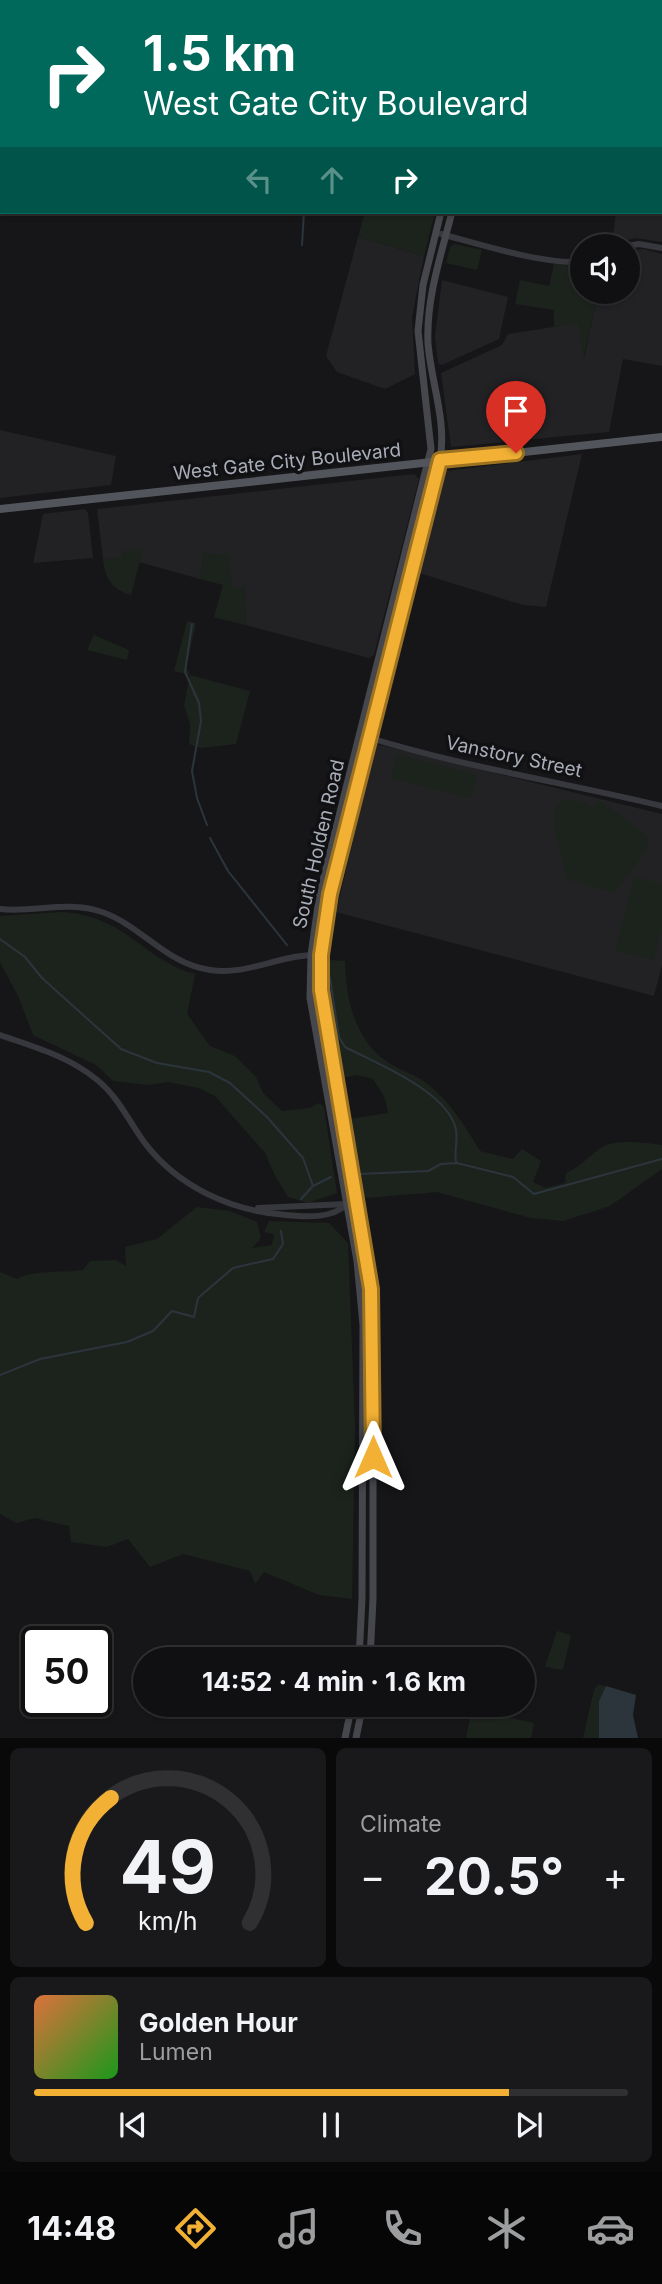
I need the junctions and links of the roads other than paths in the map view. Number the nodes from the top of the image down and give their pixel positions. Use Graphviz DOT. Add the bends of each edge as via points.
graph roads {
  1 [pos="440,214"];
  2 [pos="452,214"];
  3 [pos="435,233"];
  4 [pos="446,236"];
  5 [pos="640,244"];
  6 [pos="662,248"];
  7 [pos="570,262"];
  8 [pos="662,437"];
  9 [pos="440,460"];
  10 [pos="428,461"];
  11 [pos="0,509"];
  12 [pos="396,588"];
  13 [pos="407,591"];
  14 [pos="360,734"];
  15 [pos="370,737"];
  16 [pos="662,806"];
  17 [pos="0,909"];
  18 [pos="311,955"];
  19 [pos="321,955"];
  20 [pos="0,1035"];
  21 [pos="347,1205"];
  22 [pos="360,1647"];
  23 [pos="371,1647"];
  24 [pos="349,1717"];
  25 [pos="360,1717"];
  26 [pos="345,1738"];
  27 [pos="356,1738"];
  1 -- 3 [label="main road, South Holden Road"];
  2 -- 4 [label="main road, South Holden Road"];
  3 -- 4 [label="street"];
  3 -- 10 [label="main road, South Holden Road" via="418,331 431,431"];
  4 -- 7 [label="street"];
  4 -- 9 [label="main road, South Holden Road" via="430,305 428,336 442,430"];
  5 -- 6 [label="street"];
  8 -- 9 [label="main road, West Gate City Boulevard"];
  9 -- 10 [label="main road, West Gate City Boulevard"];
  9 -- 13 [label="main road, South Holden Road"];
  10 -- 11 [label="main road, West Gate City Boulevard"];
  10 -- 12 [label="main road, South Holden Road"];
  12 -- 13 [label="street"];
  12 -- 14 [label="main road, South Holden Road"];
  13 -- 15 [label="main road, South Holden Road"];
  14 -- 15 [label="street, Vanstory Street"];
  14 -- 18 [label="main road, South Holden Road" via="320,891"];
  15 -- 16 [label="street, Vanstory Street"];
  15 -- 19 [label="main road, South Holden Road" via="330,894"];
  17 -- 18 [label="street" via="65,905 96,910 123,922 169,956 207,970 237,971"];
  18 -- 19 [label="street"];
  18 -- 21 [label="main road, South Holden Road" via="314,1028"];
  19 -- 23 [label="main road, South Holden Road" via="324,1017 373,1313"];
  20 -- 21 [label="street" via="78,1065 116,1098 143,1140 175,1173 216,1200 245,1208"];
  21 -- 22 [label="main road, South Holden Road" via="363,1325"];
  24 -- 26 [label="main road"];
  25 -- 27 [label="main road"];
}
